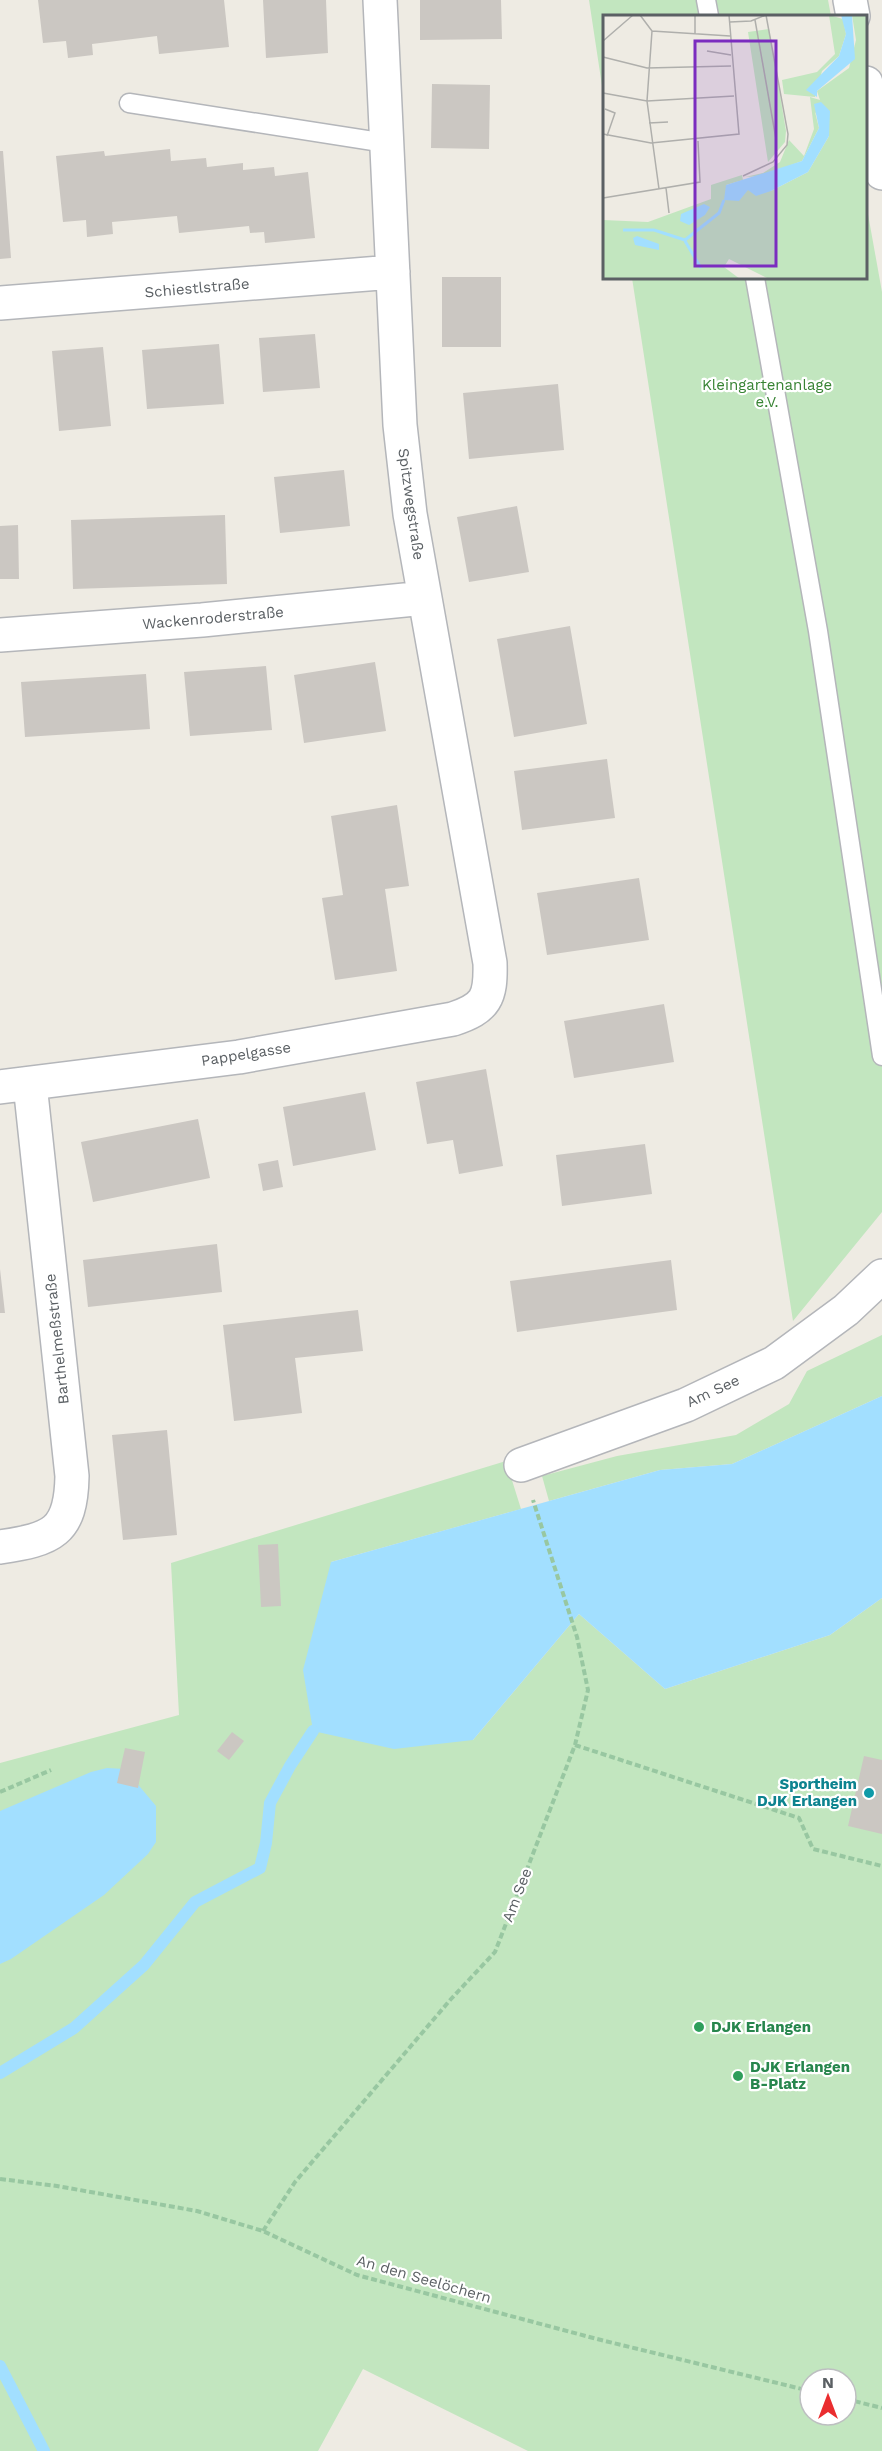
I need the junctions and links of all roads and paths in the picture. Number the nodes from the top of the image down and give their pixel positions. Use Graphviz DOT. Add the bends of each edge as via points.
graph roads {
  1 [pos="380,0"];
  2 [pos="706,0"];
  3 [pos="850,0"];
  4 [pos="709,15"];
  5 [pos="853,15"];
  6 [pos="867,89"];
  7 [pos="129,103"];
  8 [pos="386,143"];
  9 [pos="882,173"];
  10 [pos="393,272"];
  11 [pos="755,279"];
  12 [pos="0,303"];
  13 [pos="425,598"];
  14 [pos="0,635"];
  15 [pos="484,1001"];
  16 [pos="882,1056"];
  17 [pos="15,1085"];
  18 [pos="882,1276"];
  19 [pos="526,1479"];
  20 [pos="0,1547"];
  21 [pos="575,1745"];
  22 [pos="51,1770"];
  23 [pos="0,1792"];
  24 [pos="882,1866"];
  25 [pos="0,2179"];
  26 [pos="263,2231"];
  27 [pos="798,2388"];
  28 [pos="858,2402"];
  29 [pos="882,2408"];
  1 -- 8 [label="street, Spitzwegstraße"];
  2 -- 4 [label="lane"];
  3 -- 5 [label="street"];
  6 -- 9 [label="street"];
  7 -- 8 [label="lane"];
  8 -- 10 [label="street, Spitzwegstraße"];
  10 -- 12 [label="street, Schiestlstraße"];
  10 -- 13 [label="street, Spitzwegstraße" via="400,425"];
  11 -- 16 [label="lane" via="818,631"];
  13 -- 14 [label="street, Wackenroderstraße"];
  13 -- 15 [label="street, Spitzwegstraße" via="490,963 491,984"];
  15 -- 17 [label="street, Pappelgasse" via="474,1012 453,1019 239,1057"];
  17 -- 20 [label="street, Barthelmeßstraße" via="72,1476 72,1501 63,1522 50,1534 32,1542"];
  18 -- 19 [label="street, Am See" via="846,1310 774,1363"];
  19 -- 21 [label="path, Am See" via="577,1637 588,1690"];
  21 -- 24 [label="path" via="799,1818 813,1849"];
  21 -- 26 [label="path, Am See" via="495,1952 295,2182"];
  22 -- 23 [label="path"];
  25 -- 26 [label="path, An den Seelöchern" via="197,2211"];
  26 -- 27 [label="path, An den Seelöchern" via="357,2275"];
  28 -- 29 [label="path"];
}
